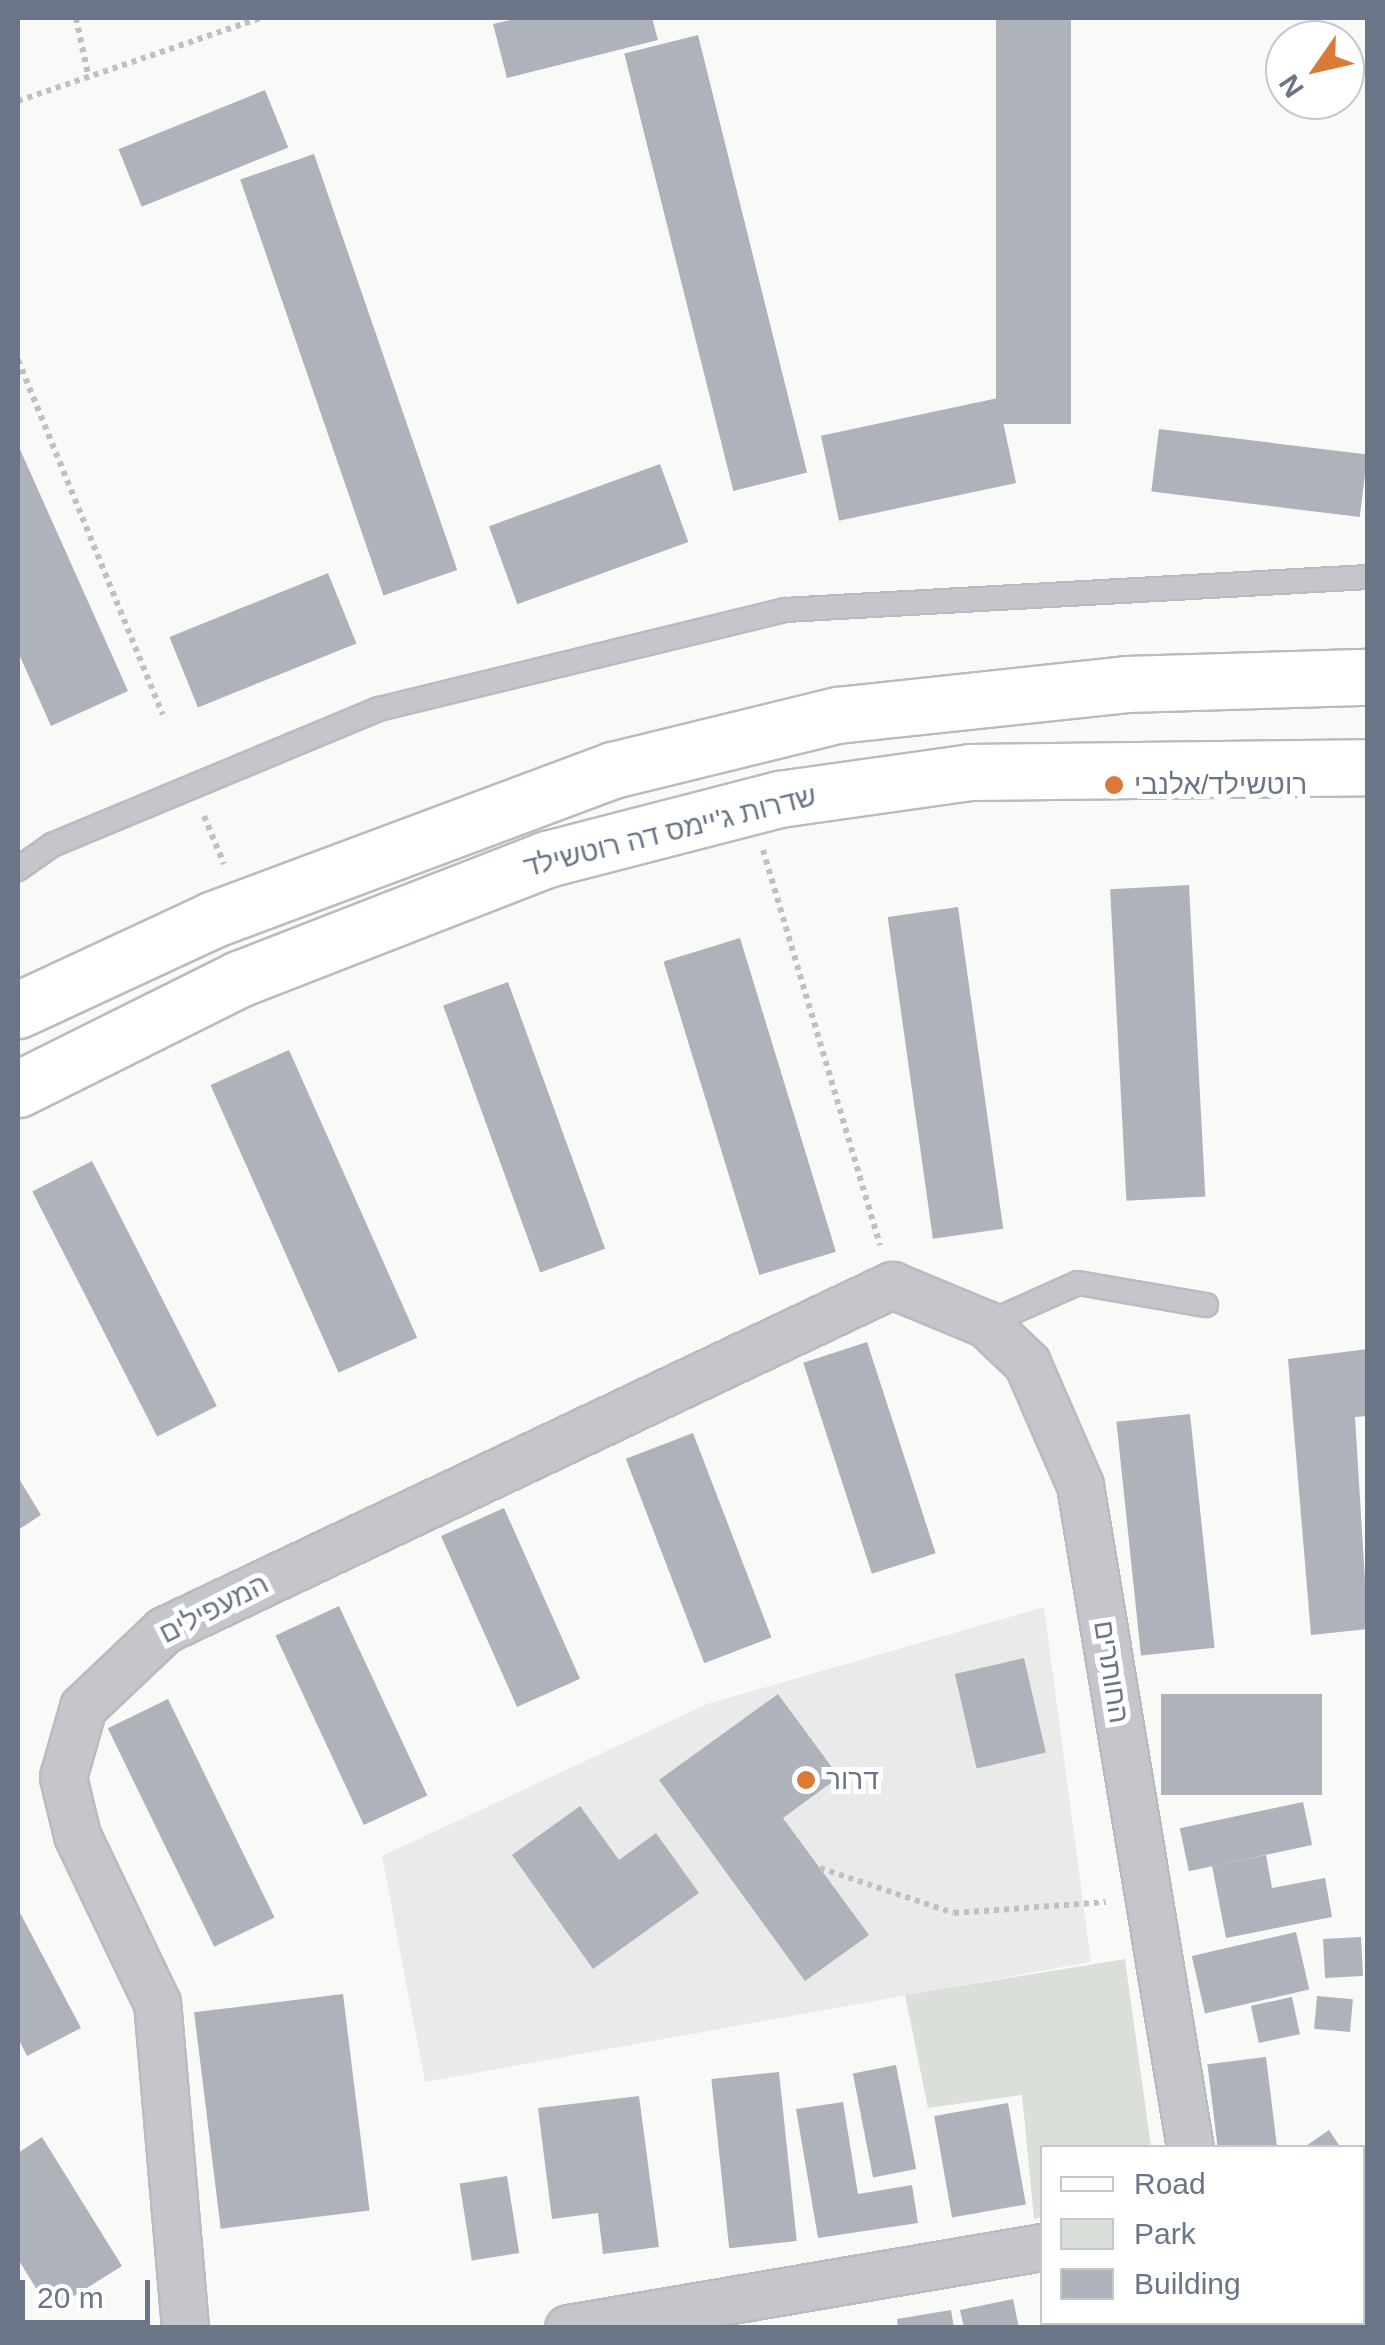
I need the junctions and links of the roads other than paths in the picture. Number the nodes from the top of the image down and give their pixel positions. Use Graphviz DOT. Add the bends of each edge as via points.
graph roads {
  1 [pos="1368,577"];
  2 [pos="1368,677"];
  3 [pos="1368,766"];
  4 [pos="18,869"];
  5 [pos="18,1010"];
  6 [pos="18,1089"];
  7 [pos="892,1284"];
  8 [pos="1206,1305"];
  9 [pos="986,1324"];
  10 [pos="1190,2145"];
  11 [pos="1040,2248"];
  12 [pos="575,2327"];
  13 [pos="185,2328"];
  1 -- 4 [label="lane" via="785,610 379,710 52,845"];
  2 -- 5 [label="street" via="1126,684 856,713 650,761 214,920"];
  3 -- 6 [label="street, שדרות ג'יימס דה רוטשילד" via="970,772 779,799 547,859 239,979"];
  7 -- 9 [label="street, החותרים"];
  7 -- 13 [label="street, המעפילים" via="164,1630 83,1707 63,1777 78,1836 156,2003"];
  8 -- 9 [label="lane" via="1078,1283"];
  9 -- 10 [label="street, החותרים" via="1028,1363 1080,1484"];
  11 -- 12 [label="street"];
}
